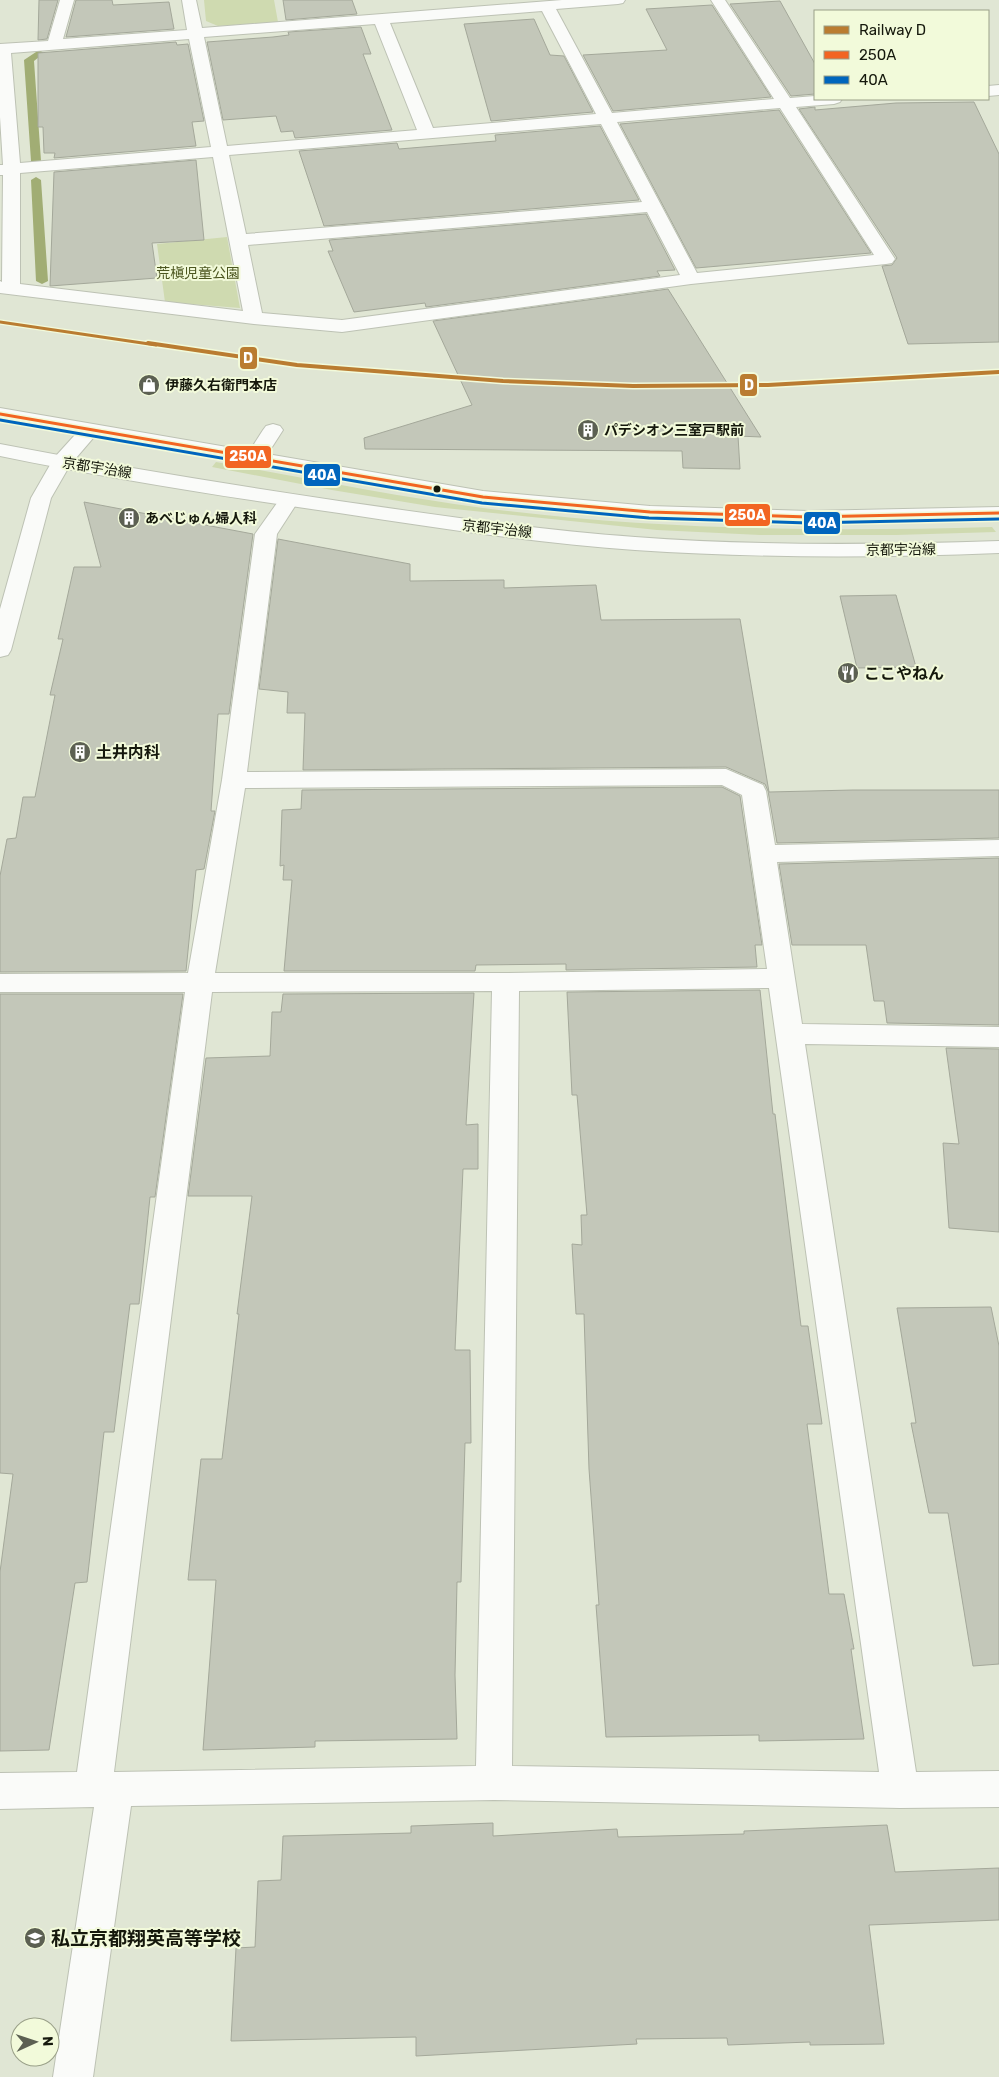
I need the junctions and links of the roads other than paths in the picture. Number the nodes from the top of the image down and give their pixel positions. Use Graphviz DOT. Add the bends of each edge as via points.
graph roads {
  1 [pos="67,0"];
  2 [pos="189,0"];
  3 [pos="618,0"];
  4 [pos="718,0"];
  5 [pos="547,6"];
  6 [pos="381,19"];
  7 [pos="196,33"];
  8 [pos="54,45"];
  9 [pos="1,49"];
  10 [pos="822,100"];
  11 [pos="785,103"];
  12 [pos="607,118"];
  13 [pos="427,133"];
  14 [pos="220,151"];
  15 [pos="6,169"];
  16 [pos="653,206"];
  17 [pos="238,240"];
  18 [pos="691,278"];
  19 [pos="6,288"];
  20 [pos="254,318"];
  21 [pos="0,414"];
  22 [pos="90,430"];
  23 [pos="273,430"];
  24 [pos="0,450"];
  25 [pos="255,458"];
  26 [pos="61,462"];
  27 [pos="289,500"];
  28 [pos="999,513"];
  29 [pos="999,547"];
  30 [pos="0,650"];
  31 [pos="234,780"];
  32 [pos="999,848"];
  33 [pos="763,854"];
  34 [pos="782,978"];
  35 [pos="200,981"];
  36 [pos="506,982"];
  37 [pos="0,983"];
  38 [pos="790,1034"];
  39 [pos="999,1037"];
  40 [pos="494,1783"];
  41 [pos="999,1789"];
  42 [pos="104,1790"];
  43 [pos="900,1790"];
  44 [pos="0,1791"];
  45 [pos="73,2077"];
  1 -- 8 [label="street"];
  2 -- 7 [label="street"];
  3 -- 5 [label="street"];
  4 -- 11 [label="street"];
  5 -- 6 [label="street"];
  5 -- 12 [label="street"];
  6 -- 7 [label="street"];
  6 -- 13 [label="street"];
  7 -- 8 [label="street"];
  7 -- 14 [label="street"];
  8 -- 9 [label="street"];
  9 -- 15 [label="street"];
  10 -- 11 [label="street"];
  11 -- 12 [label="street"];
  11 -- 18 [label="street" via="886,260"];
  12 -- 13 [label="street"];
  12 -- 16 [label="street"];
  13 -- 14 [label="street"];
  14 -- 15 [label="street"];
  14 -- 17 [label="street"];
  15 -- 19 [label="street"];
  16 -- 17 [label="street"];
  16 -- 18 [label="street"];
  17 -- 20 [label="street"];
  18 -- 20 [label="street" via="342,326"];
  19 -- 20 [label="street"];
  21 -- 22 [label="street, 京都宇治線"];
  22 -- 25 [label="street, 京都宇治線"];
  22 -- 26 [label="street"];
  23 -- 25 [label="street"];
  24 -- 26 [label="street, 京都宇治線"];
  25 -- 28 [label="street, 京都宇治線" via="483,497 650,512 808,517"];
  26 -- 27 [label="street, 京都宇治線"];
  26 -- 30 [label="street" via="42,498"];
  27 -- 29 [label="street, 京都宇治線" via="476,527 676,546 894,551"];
  27 -- 31 [label="street" via="266,534"];
  31 -- 33 [label="street" via="726,777 754,791"];
  31 -- 35 [label="street"];
  32 -- 33 [label="street"];
  33 -- 34 [label="street"];
  34 -- 36 [label="street"];
  34 -- 38 [label="street"];
  35 -- 36 [label="street"];
  35 -- 37 [label="street"];
  35 -- 42 [label="street"];
  36 -- 40 [label="street"];
  38 -- 39 [label="street"];
  38 -- 43 [label="street"];
  40 -- 42 [label="street"];
  40 -- 43 [label="street"];
  41 -- 43 [label="street"];
  42 -- 44 [label="street"];
  42 -- 45 [label="street"];
}
